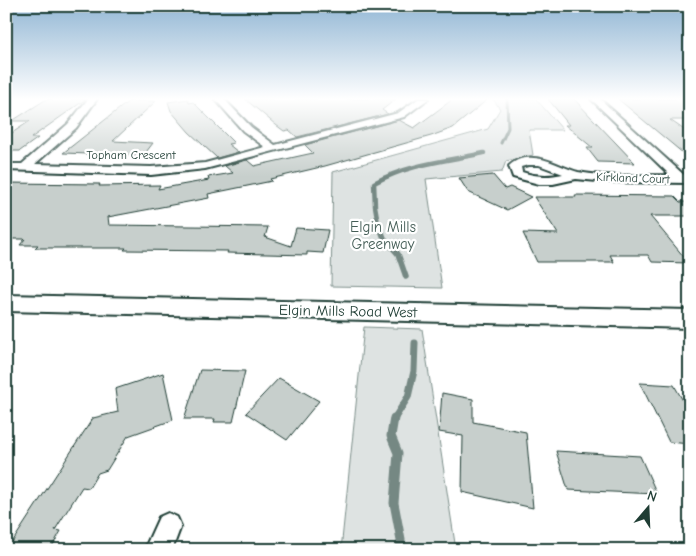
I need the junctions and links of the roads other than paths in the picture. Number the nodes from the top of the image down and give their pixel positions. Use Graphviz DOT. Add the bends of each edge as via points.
graph roads {
  1 [pos="73,125"];
  2 [pos="244,125"];
  3 [pos="367,125"];
  4 [pos="624,125"];
  5 [pos="274,149"];
  6 [pos="6,167"];
  7 [pos="25,168"];
  8 [pos="576,175"];
  9 [pos="685,179"];
  10 [pos="6,304"];
  11 [pos="690,319"];
  1 -- 7 [label="street"];
  2 -- 5 [label="street"];
  3 -- 5 [label="street, Topham Crescent"];
  4 -- 9 [label="street"];
  5 -- 7 [label="street, Topham Crescent" via="205,166 151,171"];
  6 -- 7 [label="street, Topham Crescent"];
  8 -- 9 [label="street, Kirkland Court"];
  10 -- 11 [label="main road, Elgin Mills Road West"];
}
